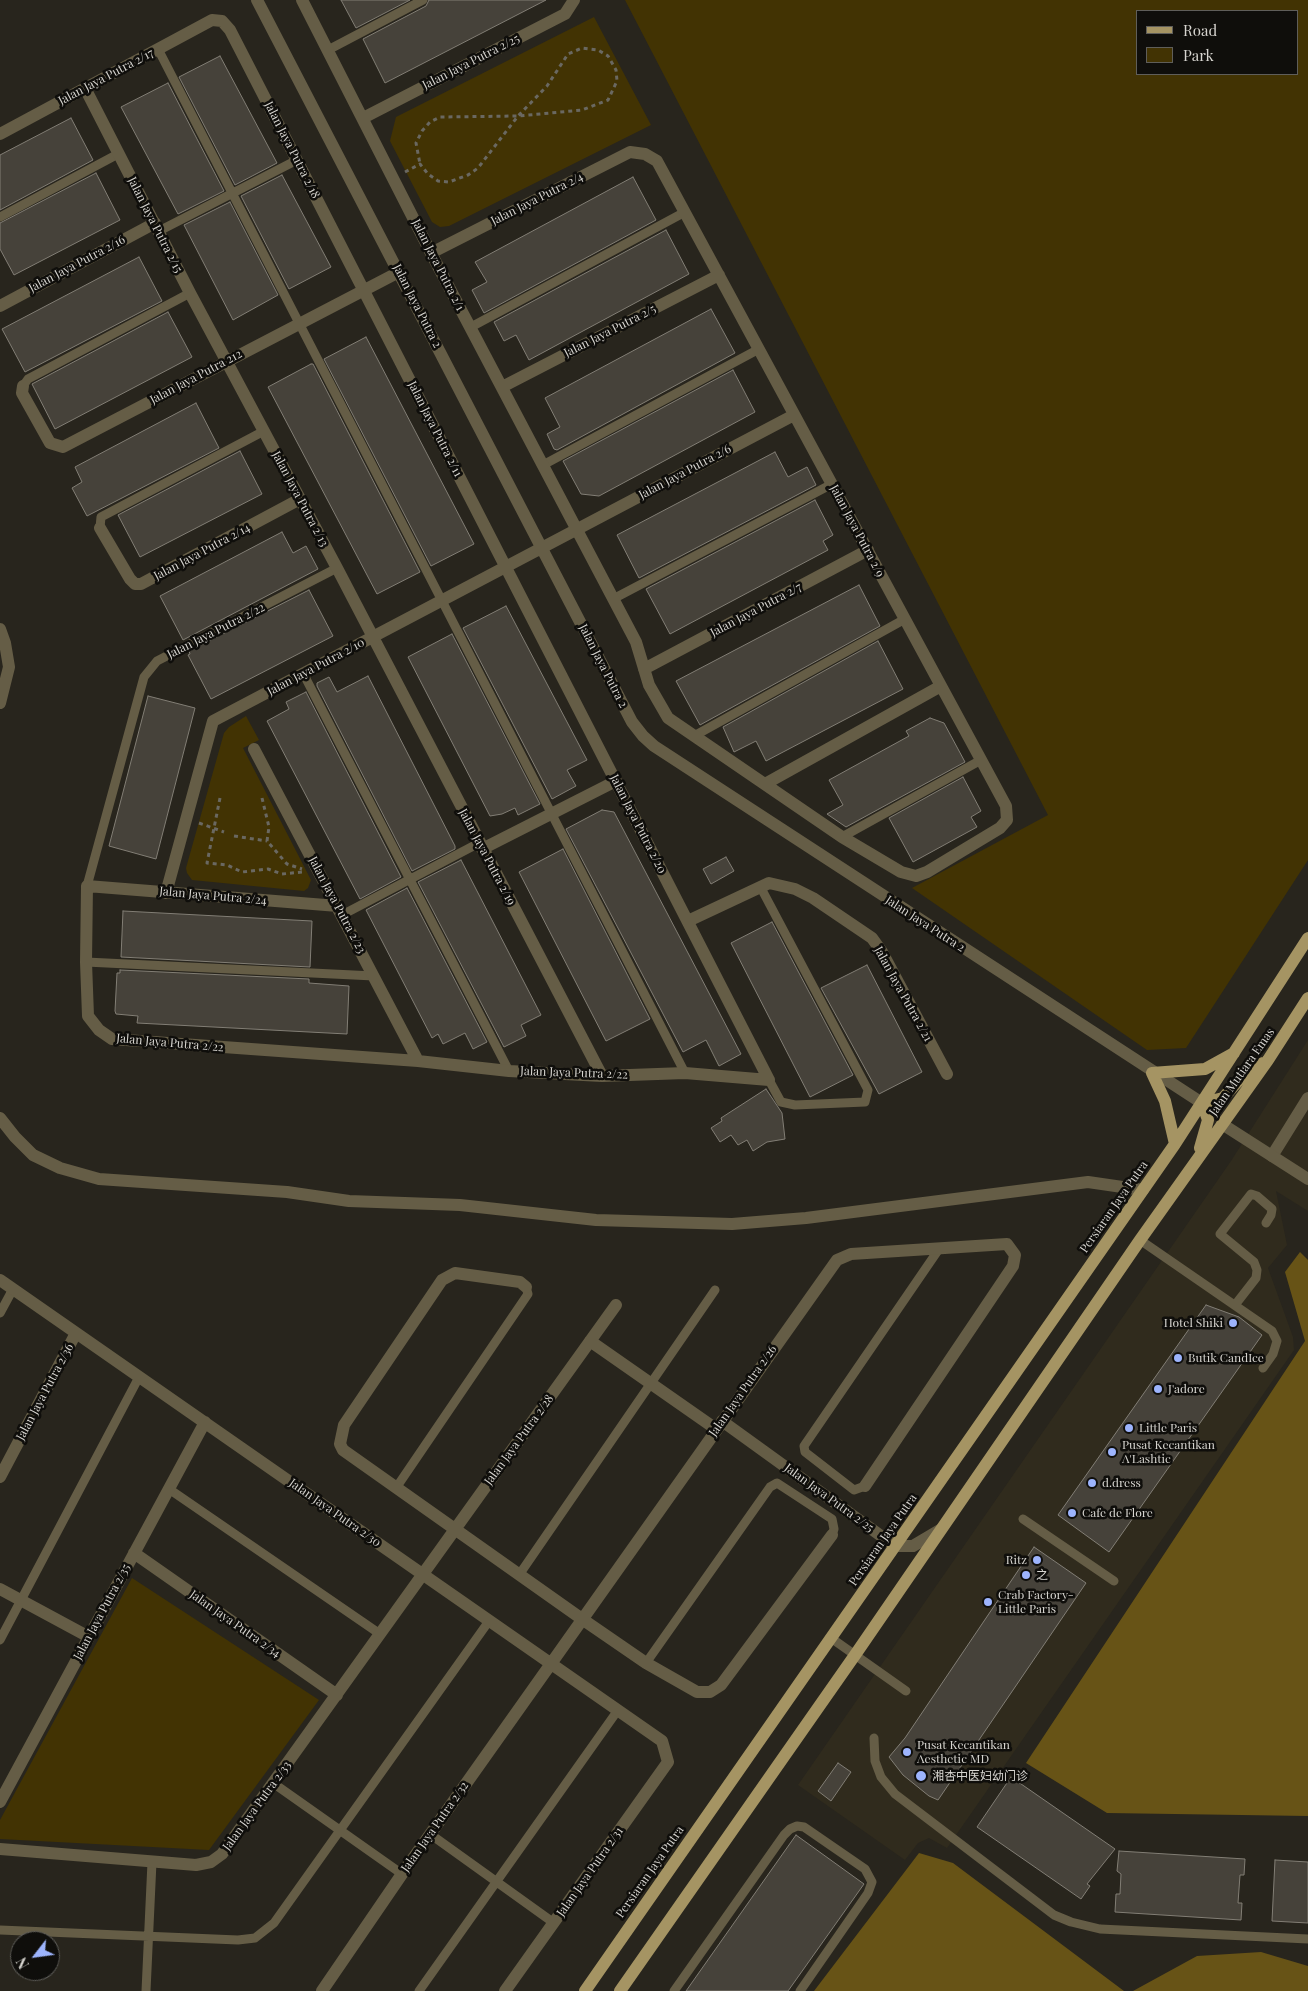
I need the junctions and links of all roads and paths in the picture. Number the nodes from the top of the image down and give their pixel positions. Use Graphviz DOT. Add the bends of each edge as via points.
graph roads {
  1 [pos="257,0"];
  2 [pos="302,0"];
  3 [pos="423,0"];
  4 [pos="574,0"];
  5 [pos="212,20"];
  6 [pos="158,49"];
  7 [pos="328,50"];
  8 [pos="85,88"];
  9 [pos="518,116"];
  10 [pos="363,118"];
  11 [pos="0,134"];
  12 [pos="118,154"];
  13 [pos="645,154"];
  14 [pos="297,160"];
  15 [pos="420,164"];
  16 [pos="394,178"];
  17 [pos="232,193"];
  18 [pos="685,212"];
  19 [pos="0,217"];
  20 [pos="157,227"];
  21 [pos="431,253"];
  22 [pos="399,272"];
  23 [pos="719,275"];
  24 [pos="363,290"];
  25 [pos="190,293"];
  26 [pos="0,306"];
  27 [pos="299,324"];
  28 [pos="471,327"];
  29 [pos="759,349"];
  30 [pos="226,362"];
  31 [pos="23,386"];
  32 [pos="502,387"];
  33 [pos="794,414"];
  34 [pos="264,431"];
  35 [pos="543,465"];
  36 [pos="832,484"];
  37 [pos="300,499"];
  38 [pos="100,528"];
  39 [pos="577,530"];
  40 [pos="542,548"];
  41 [pos="868,550"];
  42 [pos="337,568"];
  43 [pos="506,568"];
  44 [pos="613,598"];
  45 [pos="442,600"];
  46 [pos="905,619"];
  47 [pos="0,629"];
  48 [pos="372,637"];
  49 [pos="644,669"];
  50 [pos="303,673"];
  51 [pos="941,686"];
  52 [pos="0,703"];
  53 [pos="694,736"];
  54 [pos="254,749"];
  55 [pos="981,760"];
  56 [pos="271,780"];
  57 [pos="616,781"];
  58 [pos="764,784"];
  59 [pos="220,798"];
  60 [pos="552,813"];
  61 [pos="186,818"];
  62 [pos="214,829"];
  63 [pos="224,832"];
  64 [pos="234,836"];
  65 [pos="842,837"];
  66 [pos="267,841"];
  67 [pos="481,846"];
  68 [pos="916,876"];
  69 [pos="409,879"];
  70 [pos="87,886"];
  71 [pos="761,888"];
  72 [pos="166,892"];
  73 [pos="340,910"];
  74 [pos="688,921"];
  75 [pos="1308,938"];
  76 [pos="86,962"];
  77 [pos="374,976"];
  78 [pos="1308,998"];
  79 [pos="1236,1051"];
  80 [pos="1268,1060"];
  81 [pos="418,1061"];
  82 [pos="508,1072"];
  83 [pos="685,1073"];
  84 [pos="1152,1073"];
  85 [pos="947,1074"];
  86 [pos="602,1076"];
  87 [pos="769,1080"];
  88 [pos="1308,1098"];
  89 [pos="1202,1103"];
  90 [pos="0,1118"];
  91 [pos="1222,1124"];
  92 [pos="1175,1144"];
  93 [pos="1272,1156"];
  94 [pos="1196,1160"];
  95 [pos="1308,1179"];
  96 [pos="1143,1190"];
  97 [pos="1266,1223"];
  98 [pos="1140,1240"];
  99 [pos="939,1249"];
  100 [pos="0,1280"];
  101 [pos="526,1287"];
  102 [pos="13,1289"];
  103 [pos="715,1290"];
  104 [pos="616,1305"];
  105 [pos="1235,1305"];
  106 [pos="0,1313"];
  107 [pos="76,1333"];
  108 [pos="590,1341"];
  109 [pos="1263,1368"];
  110 [pos="139,1377"];
  111 [pos="652,1384"];
  112 [pos="205,1422"];
  113 [pos="719,1425"];
  114 [pos="0,1477"];
  115 [pos="864,1486"];
  116 [pos="396,1488"];
  117 [pos="169,1489"];
  118 [pos="1024,1519"];
  119 [pos="455,1529"];
  120 [pos="940,1530"];
  121 [pos="832,1535"];
  122 [pos="895,1546"];
  123 [pos="134,1553"];
  124 [pos="422,1574"];
  125 [pos="519,1575"];
  126 [pos="1114,1581"];
  127 [pos="0,1589"];
  128 [pos="21,1600"];
  129 [pos="582,1619"];
  130 [pos="489,1621"];
  131 [pos="380,1634"];
  132 [pos="89,1637"];
  133 [pos="831,1638"];
  134 [pos="0,1640"];
  135 [pos="855,1655"];
  136 [pos="646,1663"];
  137 [pos="550,1664"];
  138 [pos="906,1691"];
  139 [pos="337,1694"];
  140 [pos="618,1710"];
  141 [pos="874,1738"];
  142 [pos="666,1751"];
  143 [pos="273,1783"];
  144 [pos="0,1802"];
  145 [pos="341,1830"];
  146 [pos="430,1834"];
  147 [pos="0,1849"];
  148 [pos="152,1862"];
  149 [pos="402,1874"];
  150 [pos="496,1881"];
  151 [pos="554,1923"];
  152 [pos="0,1930"];
  153 [pos="149,1937"];
  154 [pos="1308,1939"];
  155 [pos="624,1989"];
  156 [pos="146,1991"];
  157 [pos="322,1991"];
  158 [pos="419,1991"];
  159 [pos="505,1991"];
  160 [pos="585,1991"];
  161 [pos="674,1991"];
  162 [pos="800,1991"];
  1 -- 22 [label="street, Jalan Jaya Putra 2"];
  2 -- 7 [label="street, Jalan Jaya Putra 2/1"];
  3 -- 7 [label="lane"];
  4 -- 10 [label="street, Jalan Jaya Putra 2/25" via="565,14"];
  5 -- 6 [label="street, Jalan Jaya Putra 2/17"];
  5 -- 14 [label="street, Jalan Jaya Putra 2/18" via="222,21 230,30"];
  6 -- 8 [label="street, Jalan Jaya Putra 2/17"];
  6 -- 17 [label="lane"];
  7 -- 10 [label="street, Jalan Jaya Putra 2/1"];
  8 -- 11 [label="street, Jalan Jaya Putra 2/17"];
  8 -- 12 [label="street, Jalan Jaya Putra 2/15"];
  9 -- 9 [label="path" via="582,110 608,100 617,81 616,70 608,56 598,50 582,48 568,54 548,86"];
  9 -- 15 [label="path" via="478,168 459,180 438,180"];
  9 -- 15 [label="path" via="440,117 430,122 416,143"];
  10 -- 16 [label="street, Jalan Jaya Putra 2/1"];
  12 -- 19 [label="lane"];
  12 -- 20 [label="street, Jalan Jaya Putra 2/15"];
  13 -- 18 [label="street, Jalan Jaya Putra 2/9" via="657,161"];
  13 -- 21 [label="street, Jalan Jaya Putra 2/4" via="630,152"];
  14 -- 17 [label="lane"];
  14 -- 24 [label="street, Jalan Jaya Putra 2/18"];
  15 -- 16 [label="path"];
  16 -- 21 [label="street, Jalan Jaya Putra 2/1"];
  17 -- 20 [label="lane"];
  17 -- 27 [label="lane"];
  18 -- 23 [label="street, Jalan Jaya Putra 2/9"];
  18 -- 28 [label="lane"];
  20 -- 25 [label="street, Jalan Jaya Putra 2/15"];
  20 -- 26 [label="street, Jalan Jaya Putra 2/16"];
  21 -- 28 [label="street, Jalan Jaya Putra 2/1"];
  22 -- 24 [label="street, Jalan Jaya Putra 212"];
  22 -- 40 [label="street, Jalan Jaya Putra 2"];
  23 -- 29 [label="street, Jalan Jaya Putra 2/9"];
  23 -- 32 [label="street, Jalan Jaya Putra 2/5"];
  24 -- 27 [label="street, Jalan Jaya Putra 212"];
  24 -- 43 [label="street, Jalan Jaya Putra 2/11"];
  25 -- 30 [label="street, Jalan Jaya Putra 2/15"];
  25 -- 31 [label="lane" via="28,379"];
  27 -- 30 [label="street, Jalan Jaya Putra 212"];
  27 -- 45 [label="lane"];
  28 -- 32 [label="street, Jalan Jaya Putra 2/1"];
  29 -- 33 [label="street, Jalan Jaya Putra 2/9"];
  29 -- 35 [label="lane"];
  30 -- 31 [label="street, Jalan Jaya Putra 212" via="63,447 50,443 22,393"];
  30 -- 34 [label="street, Jalan Jaya Putra 2/13"];
  32 -- 35 [label="street, Jalan Jaya Putra 2/1"];
  33 -- 36 [label="street, Jalan Jaya Putra 2/9"];
  33 -- 39 [label="street, Jalan Jaya Putra 2/6"];
  34 -- 37 [label="street, Jalan Jaya Putra 2/13"];
  34 -- 38 [label="lane" via="101,517"];
  35 -- 39 [label="street, Jalan Jaya Putra 2/1"];
  36 -- 41 [label="street, Jalan Jaya Putra 2/9"];
  36 -- 44 [label="lane"];
  37 -- 38 [label="street, Jalan Jaya Putra 2/14" via="141,584 130,579"];
  37 -- 42 [label="street, Jalan Jaya Putra 2/13"];
  39 -- 40 [label="street, Jalan Jaya Putra 2/10"];
  39 -- 44 [label="street, Jalan Jaya Putra 2/1"];
  40 -- 43 [label="street, Jalan Jaya Putra 2/10"];
  40 -- 84 [label="street, Jalan Jaya Putra 2" via="642,736"];
  41 -- 46 [label="street, Jalan Jaya Putra 2/9"];
  41 -- 49 [label="street, Jalan Jaya Putra 2/7"];
  42 -- 48 [label="street, Jalan Jaya Putra 2/13"];
  42 -- 70 [label="lane, Jalan Jaya Putra 2/22" via="157,661 144,677"];
  43 -- 45 [label="street, Jalan Jaya Putra 2/10"];
  43 -- 57 [label="street, Jalan Jaya Putra 2/20"];
  44 -- 49 [label="street, Jalan Jaya Putra 2/1" via="636,642"];
  45 -- 48 [label="street, Jalan Jaya Putra 2/10"];
  45 -- 60 [label="lane"];
  46 -- 51 [label="street, Jalan Jaya Putra 2/9"];
  46 -- 53 [label="lane"];
  47 -- 52 [label="street" via="8,667"];
  48 -- 50 [label="street, Jalan Jaya Putra 2/10"];
  48 -- 67 [label="street, Jalan Jaya Putra 2/19"];
  49 -- 53 [label="street, Jalan Jaya Putra 2/1" via="649,685 668,718"];
  50 -- 61 [label="street, Jalan Jaya Putra 2/10" via="213,720"];
  50 -- 69 [label="lane"];
  51 -- 55 [label="street, Jalan Jaya Putra 2/9"];
  51 -- 58 [label="street"];
  53 -- 58 [label="street, Jalan Jaya Putra 2/1"];
  54 -- 56 [label="street, Jalan Jaya Putra 2/23"];
  55 -- 65 [label="lane"];
  55 -- 68 [label="street, Jalan Jaya Putra 2/9" via="1006,806 1007,820 1000,828"];
  56 -- 66 [label="path" via="262,785 262,806 269,827"];
  56 -- 73 [label="street, Jalan Jaya Putra 2/23"];
  57 -- 60 [label="street"];
  57 -- 74 [label="street, Jalan Jaya Putra 2/20"];
  58 -- 65 [label="street, Jalan Jaya Putra 2/1"];
  59 -- 62 [label="path"];
  60 -- 67 [label="street"];
  60 -- 83 [label="lane"];
  61 -- 62 [label="path"];
  61 -- 72 [label="street, Jalan Jaya Putra 2/10"];
  62 -- 63 [label="path"];
  62 -- 66 [label="path" via="206,860 210,865 227,865 242,872 268,869 282,874 307,872 287,864"];
  64 -- 66 [label="path"];
  65 -- 68 [label="street, Jalan Jaya Putra 2/1" via="901,872"];
  67 -- 69 [label="lane"];
  67 -- 86 [label="street, Jalan Jaya Putra 2/19"];
  69 -- 73 [label="lane"];
  69 -- 82 [label="lane"];
  70 -- 72 [label="street, Jalan Jaya Putra 2/24"];
  70 -- 76 [label="street, Jalan Jaya Putra 2/22"];
  71 -- 74 [label="street, Jalan Jaya Putra 2/21"];
  71 -- 85 [label="street, Jalan Jaya Putra 2/21" via="769,884 796,889 872,938"];
  71 -- 87 [label="lane" via="868,1090 865,1102 795,1105 781,1102"];
  72 -- 73 [label="street, Jalan Jaya Putra 2/24"];
  73 -- 77 [label="street, Jalan Jaya Putra 2/23"];
  74 -- 87 [label="street, Jalan Jaya Putra 2/20"];
  75 -- 79 [label="main road, Jalan Mutiara Emas"];
  76 -- 77 [label="lane"];
  76 -- 81 [label="street, Jalan Jaya Putra 2/22" via="88,1016 112,1039"];
  77 -- 81 [label="street, Jalan Jaya Putra 2/23"];
  78 -- 80 [label="main road, Jalan Mutiara Emas"];
  79 -- 84 [label="main road" via="1206,1069"];
  79 -- 89 [label="main road, Jalan Mutiara Emas"];
  80 -- 89 [label="main road" via="1252,1069 1223,1098"];
  80 -- 91 [label="main road, Jalan Mutiara Emas"];
  81 -- 82 [label="street, Jalan Jaya Putra 2/22"];
  82 -- 86 [label="street, Jalan Jaya Putra 2/22"];
  83 -- 86 [label="street, Jalan Jaya Putra 2/22"];
  83 -- 87 [label="street, Jalan Jaya Putra 2/22"];
  84 -- 89 [label="street, Jalan Jaya Putra 2"];
  84 -- 92 [label="main road" via="1165,1101"];
  88 -- 93 [label="street"];
  89 -- 92 [label="main road, Persiaran Jaya Putra"];
  89 -- 94 [label="main road" via="1208,1120"];
  90 -- 96 [label="street" via="32,1155 60,1168 99,1179 287,1192 349,1201 460,1205 596,1220 732,1224 806,1218 1088,1182"];
  91 -- 93 [label="street"];
  91 -- 94 [label="main road, Jalan Mutiara Emas"];
  92 -- 96 [label="main road, Persiaran Jaya Putra"];
  93 -- 95 [label="street"];
  94 -- 98 [label="main road"];
  96 -- 122 [label="main road, Persiaran Jaya Putra"];
  97 -- 105 [label="lane" via="1272,1210 1251,1194 1220,1234 1254,1262 1257,1270 1256,1278"];
  98 -- 105 [label="lane"];
  98 -- 120 [label="main road"];
  99 -- 113 [label="street, Jalan Jaya Putra 2/26" via="851,1254 837,1260"];
  99 -- 115 [label="lane" via="804,1446 805,1452 854,1490"];
  99 -- 115 [label="street, Jalan Jaya Putra 2/26" via="1007,1244 1015,1255 1013,1266"];
  100 -- 102 [label="street, Jalan Jaya Putra 2/30"];
  101 -- 116 [label="lane" via="528,1294"];
  101 -- 116 [label="street" via="520,1282 455,1273 442,1280 344,1425 340,1444 343,1450"];
  102 -- 106 [label="lane"];
  102 -- 107 [label="street, Jalan Jaya Putra 2/30"];
  103 -- 111 [label="lane"];
  104 -- 108 [label="street, Jalan Jaya Putra 2/28"];
  105 -- 109 [label="lane" via="1272,1332 1277,1341"];
  107 -- 110 [label="street, Jalan Jaya Putra 2/30"];
  107 -- 114 [label="street, Jalan Jaya Putra 2/36"];
  108 -- 111 [label="street, Jalan Jaya Putra 2/25"];
  108 -- 119 [label="street, Jalan Jaya Putra 2/28"];
  110 -- 112 [label="street, Jalan Jaya Putra 2/30"];
  110 -- 128 [label="lane"];
  111 -- 113 [label="street, Jalan Jaya Putra 2/25"];
  111 -- 125 [label="lane"];
  112 -- 117 [label="street, Jalan Jaya Putra 2/35"];
  112 -- 124 [label="street, Jalan Jaya Putra 2/30"];
  113 -- 122 [label="street, Jalan Jaya Putra 2/25"];
  113 -- 129 [label="street, Jalan Jaya Putra 2/26"];
  116 -- 119 [label="street"];
  117 -- 123 [label="street, Jalan Jaya Putra 2/35"];
  117 -- 131 [label="lane"];
  118 -- 126 [label="lane"];
  119 -- 124 [label="street, Jalan Jaya Putra 2/28"];
  119 -- 125 [label="street"];
  120 -- 122 [label="street" via="913,1546"];
  120 -- 135 [label="main road"];
  121 -- 136 [label="street" via="721,1684 710,1692 697,1692"];
  121 -- 136 [label="lane" via="832,1519 777,1483 770,1487"];
  122 -- 133 [label="main road, Persiaran Jaya Putra"];
  123 -- 132 [label="street, Jalan Jaya Putra 2/35"];
  123 -- 139 [label="street, Jalan Jaya Putra 2/34"];
  124 -- 130 [label="street, Jalan Jaya Putra 2/30"];
  124 -- 131 [label="street, Jalan Jaya Putra 2/33"];
  125 -- 129 [label="street"];
  127 -- 128 [label="street"];
  128 -- 132 [label="street"];
  128 -- 134 [label="lane"];
  129 -- 136 [label="street"];
  129 -- 137 [label="street, Jalan Jaya Putra 2/26"];
  130 -- 137 [label="street, Jalan Jaya Putra 2/30"];
  130 -- 145 [label="lane"];
  131 -- 139 [label="street, Jalan Jaya Putra 2/33"];
  132 -- 144 [label="street, Jalan Jaya Putra 2/35"];
  133 -- 135 [label="lane"];
  133 -- 160 [label="main road, Persiaran Jaya Putra"];
  135 -- 138 [label="lane"];
  135 -- 155 [label="main road"];
  137 -- 140 [label="street, Jalan Jaya Putra 2/30"];
  137 -- 146 [label="street, Jalan Jaya Putra 2/32"];
  139 -- 143 [label="street, Jalan Jaya Putra 2/33"];
  140 -- 142 [label="street, Jalan Jaya Putra 2/30" via="662,1741"];
  140 -- 150 [label="lane"];
  141 -- 154 [label="lane" via="874,1761 881,1777 895,1794 1054,1915 1100,1929"];
  142 -- 151 [label="street, Jalan Jaya Putra 2/31" via="668,1762"];
  143 -- 145 [label="lane"];
  143 -- 148 [label="street, Jalan Jaya Putra 2/33" via="222,1854 211,1862 196,1865"];
  145 -- 149 [label="lane"];
  145 -- 153 [label="lane" via="274,1923 255,1938"];
  146 -- 149 [label="street, Jalan Jaya Putra 2/32"];
  146 -- 150 [label="lane"];
  147 -- 148 [label="street, Jalan Jaya Putra 2/33"];
  148 -- 153 [label="lane"];
  149 -- 157 [label="street, Jalan Jaya Putra 2/32"];
  150 -- 151 [label="lane"];
  150 -- 158 [label="lane"];
  151 -- 159 [label="street, Jalan Jaya Putra 2/31"];
  152 -- 153 [label="lane"];
  153 -- 156 [label="lane"];
  161 -- 162 [label="lane" via="784,1835 797,1826 804,1826 865,1868 872,1882 868,1893"];
}
